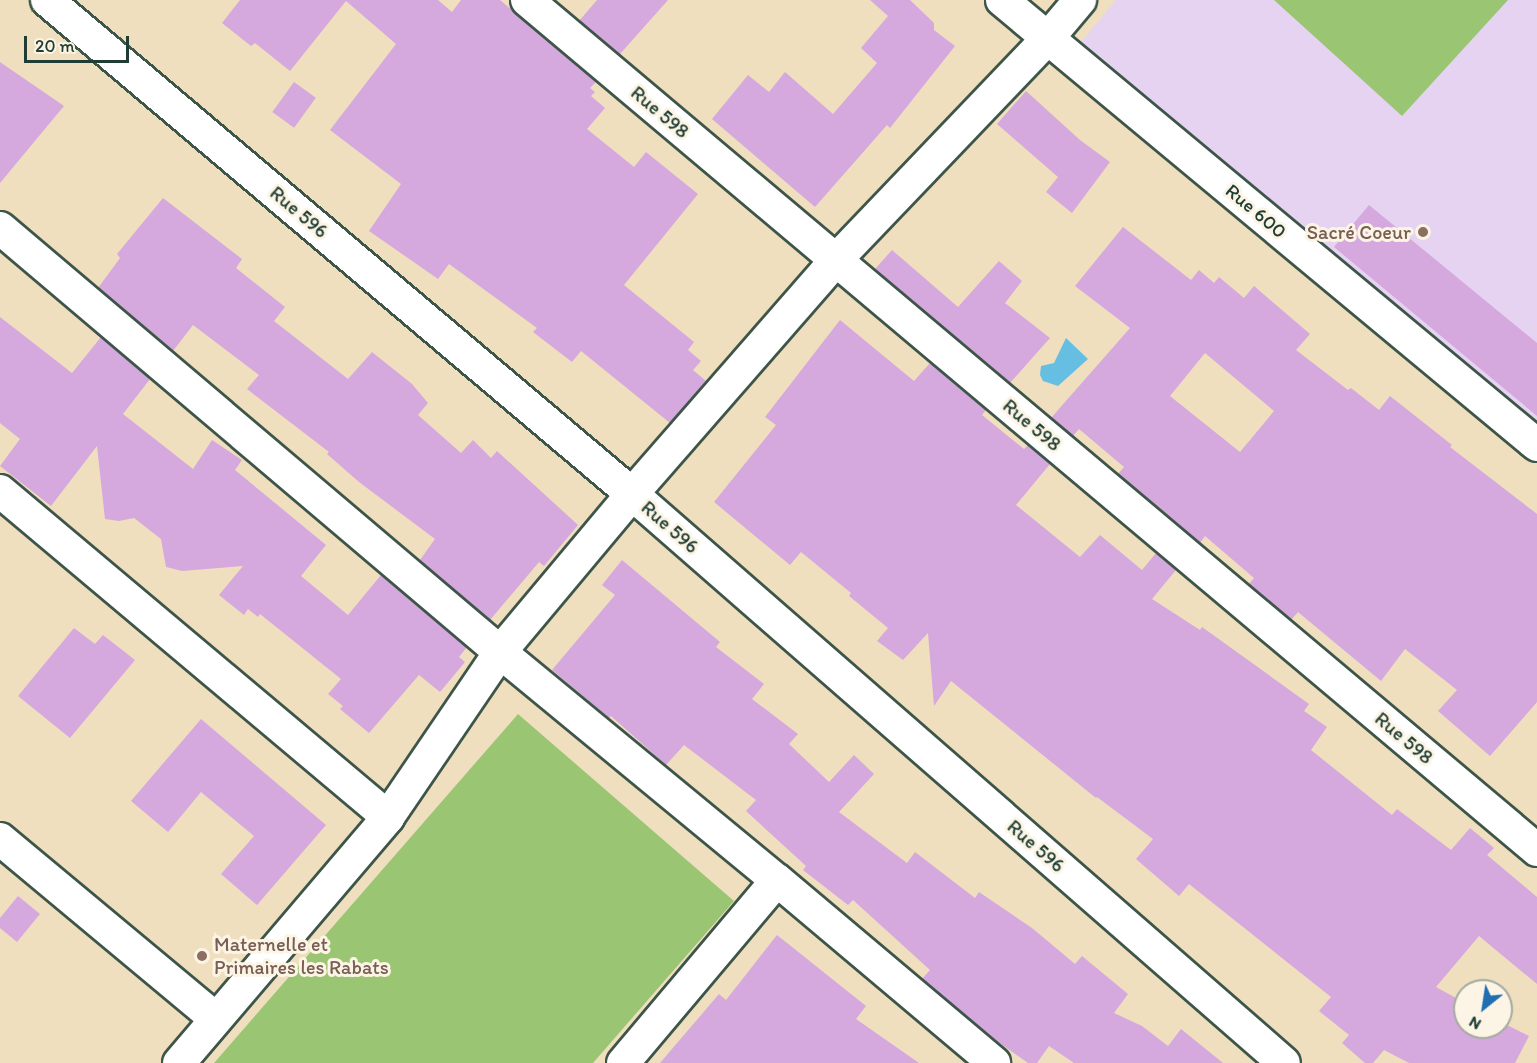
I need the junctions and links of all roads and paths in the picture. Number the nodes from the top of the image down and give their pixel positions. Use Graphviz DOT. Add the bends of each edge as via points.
graph roads {
  1 [pos="47,0"];
  2 [pos="527,0"];
  3 [pos="1002,0"];
  4 [pos="1080,0"];
  5 [pos="1048,38"];
  6 [pos="0,228"];
  7 [pos="836,260"];
  8 [pos="1537,445"];
  9 [pos="0,491"];
  10 [pos="632,494"];
  11 [pos="500,652"];
  12 [pos="388,817"];
  13 [pos="0,839"];
  14 [pos="1537,850"];
  15 [pos="777,880"];
  16 [pos="216,1018"];
  17 [pos="179,1063"];
  18 [pos="623,1063"];
  19 [pos="994,1063"];
  20 [pos="1284,1063"];
  1 -- 10 [label="street, Rue 596"];
  2 -- 7 [label="street, Rue 598"];
  3 -- 5 [label="street, Rue 600"];
  4 -- 5 [label="street"];
  5 -- 7 [label="street"];
  5 -- 8 [label="street, Rue 600"];
  6 -- 11 [label="street"];
  7 -- 10 [label="street"];
  7 -- 14 [label="street, Rue 598"];
  9 -- 12 [label="street"];
  10 -- 11 [label="street"];
  10 -- 20 [label="street, Rue 596"];
  11 -- 12 [label="street"];
  11 -- 15 [label="street"];
  12 -- 16 [label="street"];
  13 -- 16 [label="street"];
  15 -- 18 [label="street"];
  15 -- 19 [label="street"];
  16 -- 17 [label="street"];
}
